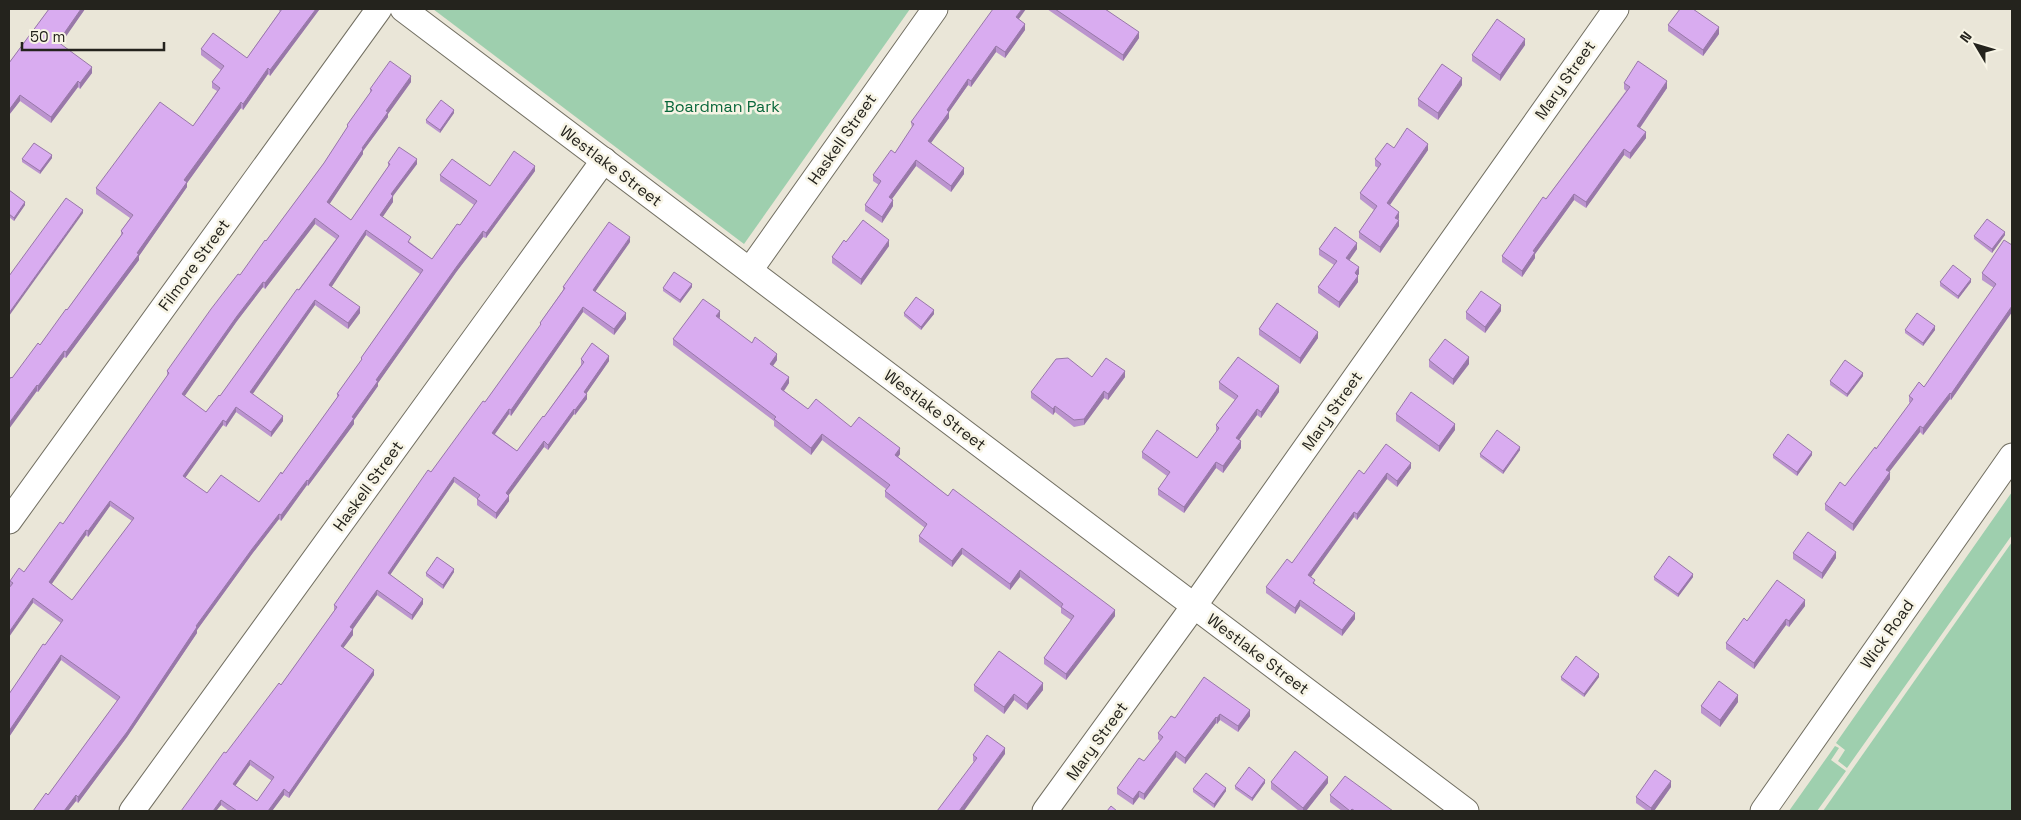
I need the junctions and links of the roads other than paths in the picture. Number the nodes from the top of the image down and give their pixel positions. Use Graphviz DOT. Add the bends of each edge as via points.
graph roads {
  1 [pos="379,9"];
  2 [pos="403,9"];
  3 [pos="935,9"];
  4 [pos="1616,9"];
  5 [pos="604,160"];
  6 [pos="750,270"];
  7 [pos="2012,456"];
  8 [pos="9,521"];
  9 [pos="1194,606"];
  10 [pos="132,811"];
  11 [pos="1045,811"];
  12 [pos="1466,811"];
  13 [pos="1763,811"];
  1 -- 8 [label="street, Filmore Street"];
  2 -- 5 [label="street, Westlake Street"];
  3 -- 6 [label="street, Haskell Street"];
  4 -- 9 [label="street, Mary Street"];
  5 -- 6 [label="street, Westlake Street"];
  5 -- 10 [label="street, Haskell Street"];
  6 -- 9 [label="street, Westlake Street"];
  7 -- 13 [label="street, Wick Road"];
  9 -- 11 [label="street, Mary Street"];
  9 -- 12 [label="street, Westlake Street"];
}
